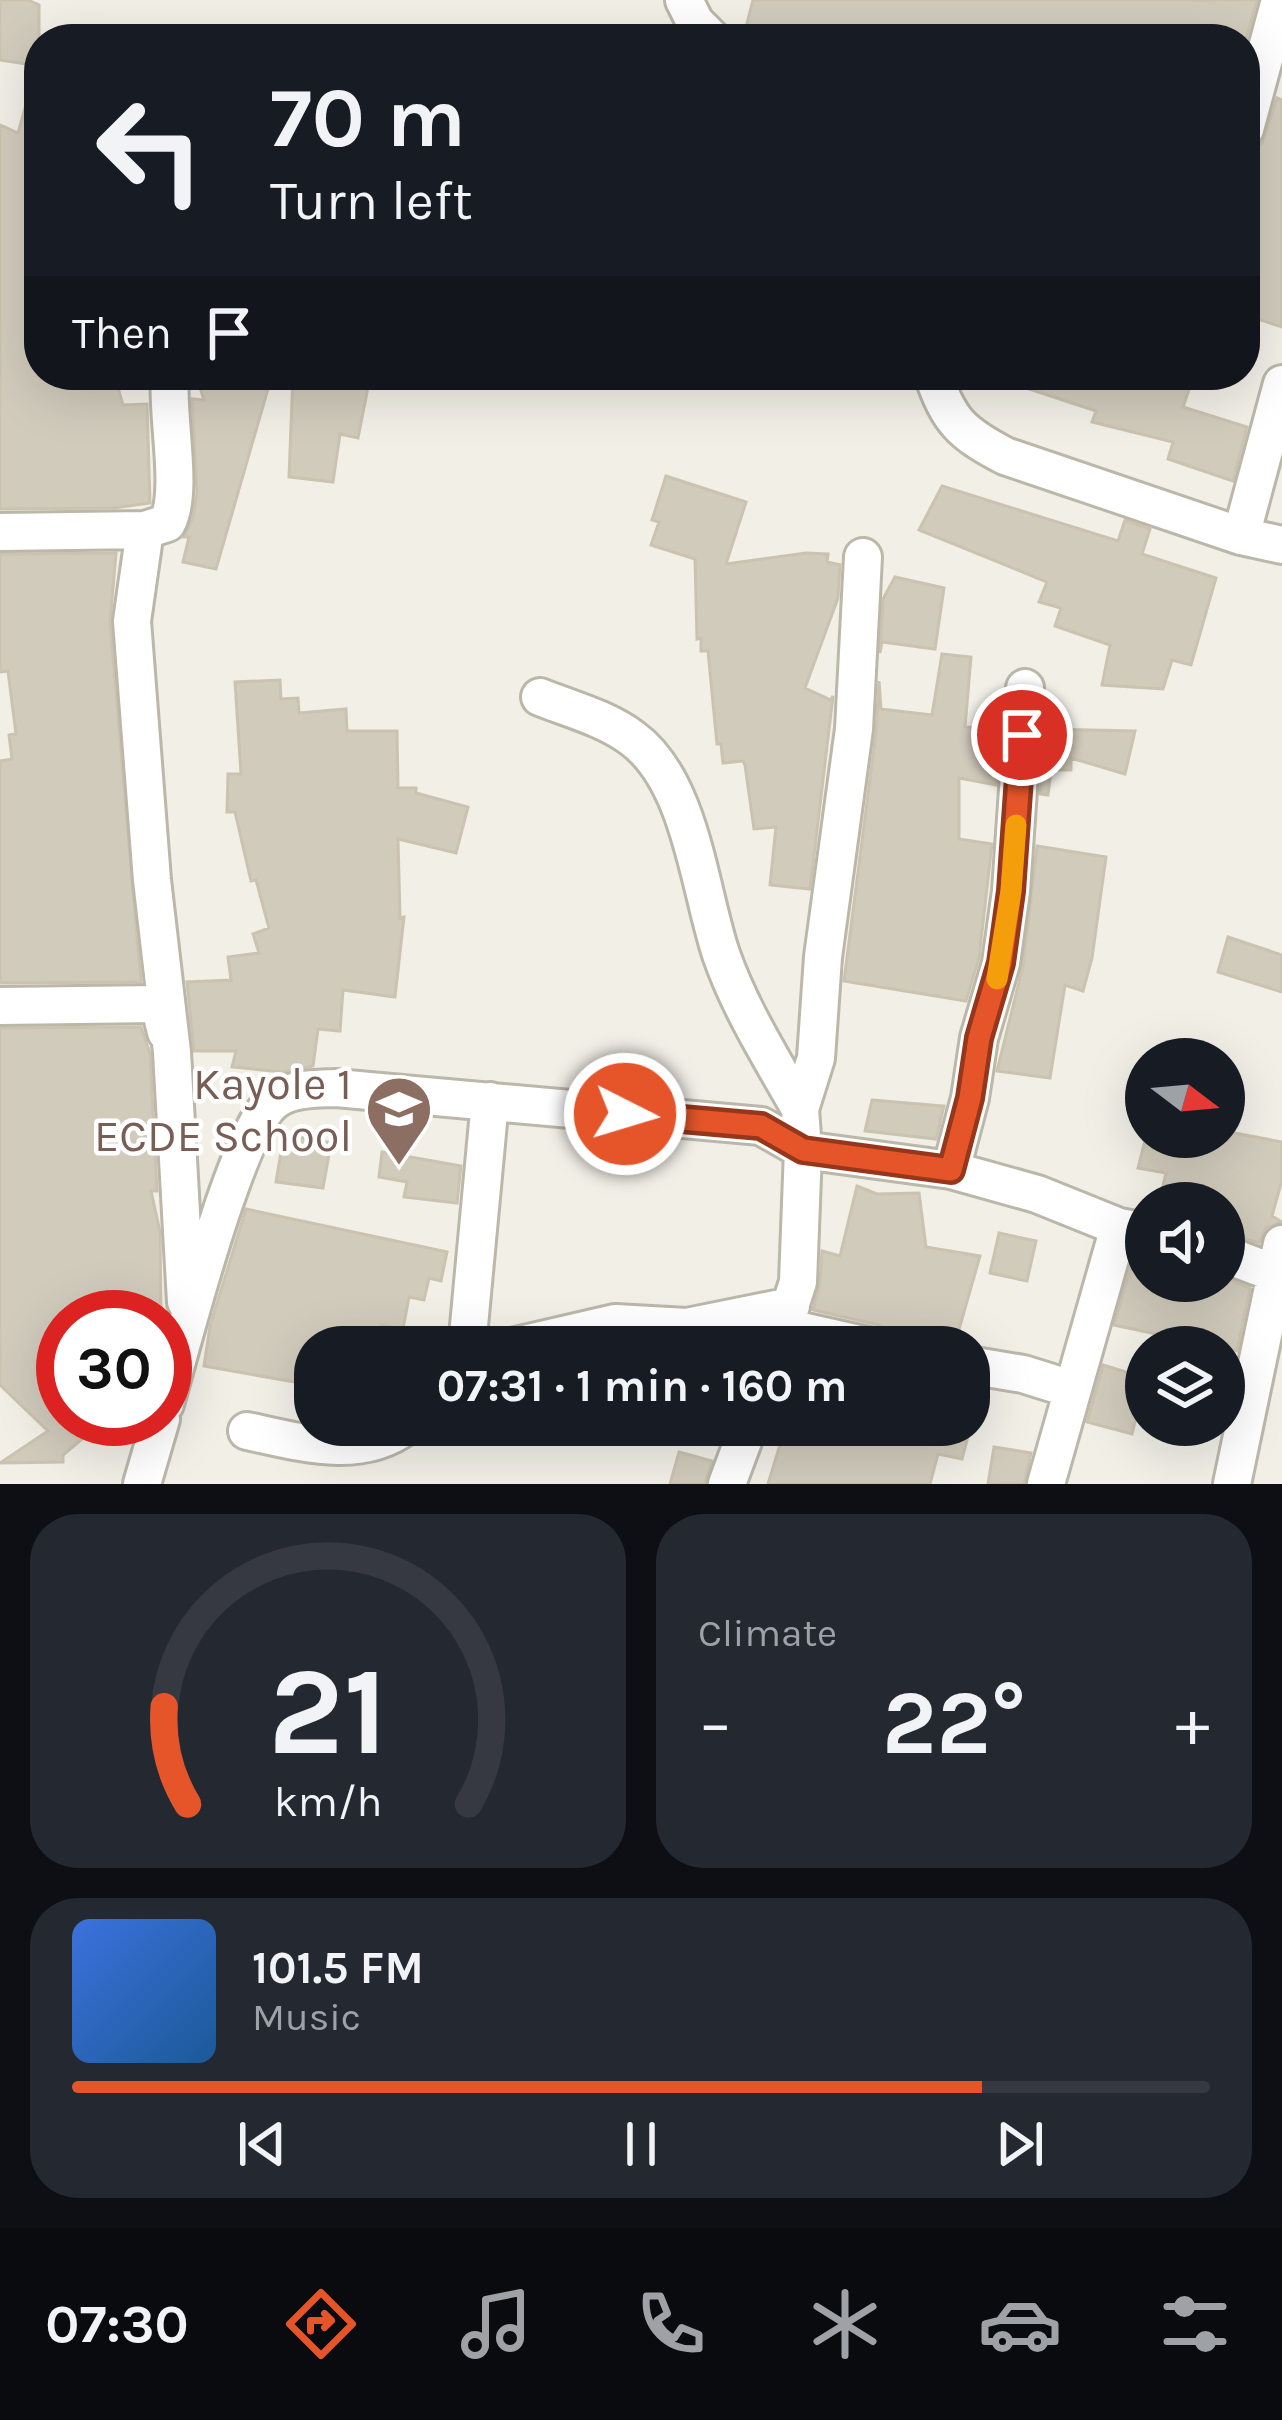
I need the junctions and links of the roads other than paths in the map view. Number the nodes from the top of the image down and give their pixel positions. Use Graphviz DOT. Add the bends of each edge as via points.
graph roads {
  1 [pos="1280,0"];
  2 [pos="1260,74"];
  3 [pos="1282,384"];
  4 [pos="169,390"];
  5 [pos="938,390"];
  6 [pos="145,530"];
  7 [pos="0,532"];
  8 [pos="1241,536"];
  9 [pos="1282,545"];
  10 [pos="863,557"];
  11 [pos="1024,688"];
  12 [pos="540,697"];
  13 [pos="0,1006"];
  14 [pos="172,1052"];
  15 [pos="490,1101"];
  16 [pos="800,1109"];
  17 [pos="803,1150"];
  18 [pos="951,1170"];
  19 [pos="1125,1227"];
  20 [pos="1125,1251"];
  21 [pos="1245,1258"];
  22 [pos="1280,1265"];
  23 [pos="185,1290"];
  24 [pos="192,1308"];
  25 [pos="469,1326"];
  26 [pos="602,1326"];
  27 [pos="658,1326"];
  28 [pos="784,1326"];
  29 [pos="990,1368"];
  30 [pos="1071,1389"];
  31 [pos="247,1431"];
  32 [pos="294,1439"];
  33 [pos="153,1446"];
  34 [pos="741,1446"];
  35 [pos="142,1484"];
  36 [pos="727,1484"];
  37 [pos="1046,1484"];
  38 [pos="1232,1484"];
  1 -- 2 [label="street"];
  3 -- 8 [label="street"];
  4 -- 6 [label="street" via="172,514"];
  5 -- 8 [label="street" via="946,413 978,442 1021,463"];
  6 -- 7 [label="street"];
  6 -- 14 [label="street" via="132,621"];
  8 -- 9 [label="street"];
  10 -- 16 [label="street" via="854,730 816,1058"];
  11 -- 18 [label="street" via="1001,963"];
  12 -- 16 [label="street" via="634,739 662,770 736,992"];
  13 -- 14 [label="street" via="159,1004"];
  14 -- 23 [label="street"];
  15 -- 17 [label="street" via="761,1126"];
  15 -- 24 [label="street" via="336,1088 277,1098 245,1145"];
  15 -- 25 [label="street"];
  16 -- 17 [label="street"];
  17 -- 18 [label="street"];
  17 -- 28 [label="street" via="798,1282"];
  18 -- 19 [label="street"];
  20 -- 30 [label="street"];
  21 -- 22 [label="street"];
  22 -- 38 [label="street"];
  26 -- 27 [label="street"];
  29 -- 30 [label="street"];
  30 -- 37 [label="street"];
  31 -- 32 [label="street"];
  33 -- 35 [label="street"];
  34 -- 36 [label="street"];
}
